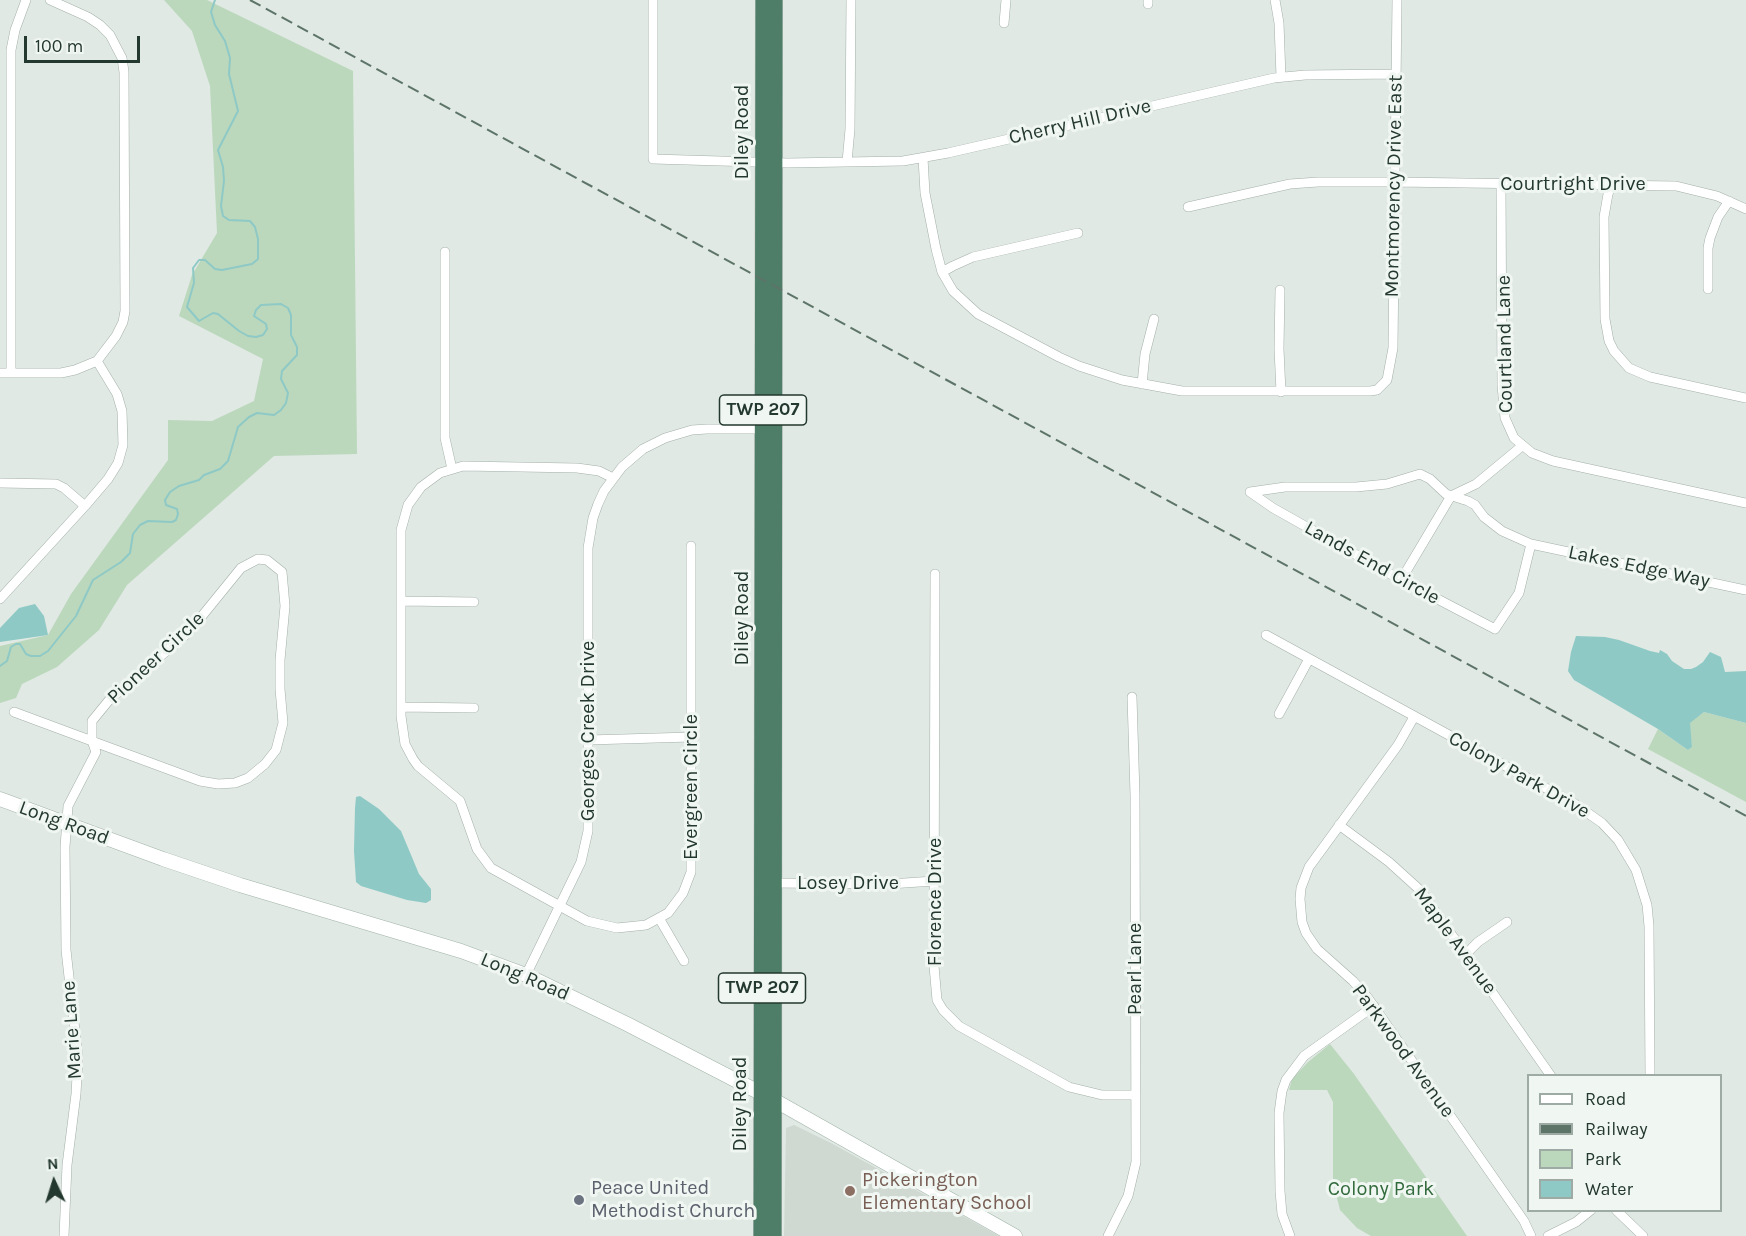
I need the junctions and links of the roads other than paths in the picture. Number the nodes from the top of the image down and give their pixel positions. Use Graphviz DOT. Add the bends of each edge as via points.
graph roads {
  1 [pos="26,0"];
  2 [pos="50,0"];
  3 [pos="653,0"];
  4 [pos="763,0"];
  5 [pos="775,0"];
  6 [pos="851,0"];
  7 [pos="1006,0"];
  8 [pos="1275,0"];
  9 [pos="1397,0"];
  10 [pos="1004,23"];
  11 [pos="1396,75"];
  12 [pos="1281,77"];
  13 [pos="922,159"];
  14 [pos="769,161"];
  15 [pos="847,162"];
  16 [pos="1395,182"];
  17 [pos="1501,184"];
  18 [pos="1612,184"];
  19 [pos="1729,201"];
  20 [pos="1188,207"];
  21 [pos="1746,210"];
  22 [pos="1078,234"];
  23 [pos="445,252"];
  24 [pos="942,272"];
  25 [pos="1708,289"];
  26 [pos="1280,290"];
  27 [pos="1154,319"];
  28 [pos="97,361"];
  29 [pos="0,373"];
  30 [pos="11,373"];
  31 [pos="1142,384"];
  32 [pos="1281,392"];
  33 [pos="1746,398"];
  34 [pos="769,429"];
  35 [pos="1522,446"];
  36 [pos="452,469"];
  37 [pos="613,478"];
  38 [pos="0,483"];
  39 [pos="1250,492"];
  40 [pos="1451,496"];
  41 [pos="1746,503"];
  42 [pos="85,506"];
  43 [pos="1531,544"];
  44 [pos="691,546"];
  45 [pos="935,574"];
  46 [pos="1401,580"];
  47 [pos="1746,590"];
  48 [pos="0,599"];
  49 [pos="401,602"];
  50 [pos="474,602"];
  51 [pos="1266,635"];
  52 [pos="1309,659"];
  53 [pos="1131,697"];
  54 [pos="401,707"];
  55 [pos="474,708"];
  56 [pos="14,712"];
  57 [pos="1279,714"];
  58 [pos="1414,717"];
  59 [pos="691,737"];
  60 [pos="588,740"];
  61 [pos="92,741"];
  62 [pos="0,799"];
  63 [pos="67,824"];
  64 [pos="1339,825"];
  65 [pos="934,881"];
  66 [pos="768,883"];
  67 [pos="561,906"];
  68 [pos="658,918"];
  69 [pos="1507,922"];
  70 [pos="1466,954"];
  71 [pos="684,961"];
  72 [pos="526,975"];
  73 [pos="1374,1006"];
  74 [pos="1550,1074"];
  75 [pos="1650,1074"];
  76 [pos="1136,1095"];
  77 [pos="768,1097"];
  78 [pos="1588,1212"];
  79 [pos="1618,1212"];
  80 [pos="64,1236"];
  81 [pos="761,1236"];
  82 [pos="774,1236"];
  83 [pos="1015,1236"];
  84 [pos="1108,1236"];
  85 [pos="1290,1236"];
  86 [pos="1531,1236"];
  87 [pos="1548,1236"];
  88 [pos="1643,1236"];
  1 -- 30 [label="street" via="11,50"];
  2 -- 28 [label="street" via="100,25 122,58 124,72 125,311 116,336"];
  3 -- 14 [label="street, Cherry Hill Drive" via="653,159"];
  4 -- 14 [label="highway, Diley Road / TWP 207"];
  5 -- 14 [label="highway, Diley Road / TWP 207"];
  6 -- 15 [label="street"];
  7 -- 10 [label="street"];
  8 -- 12 [label="street"];
  9 -- 11 [label="street, Montmorency Drive East"];
  11 -- 12 [label="street, Cherry Hill Drive"];
  11 -- 16 [label="street, Montmorency Drive East"];
  12 -- 13 [label="street, Cherry Hill Drive"];
  13 -- 15 [label="street, Cherry Hill Drive"];
  13 -- 24 [label="street"];
  14 -- 15 [label="street, Cherry Hill Drive"];
  14 -- 34 [label="highway, Diley Road / TWP 207"];
  16 -- 17 [label="street, Courtright Drive"];
  16 -- 20 [label="street, Courtright Drive" via="1290,184"];
  16 -- 32 [label="street, Montmorency Drive East" via="1393,348 1384,385 1370,392"];
  17 -- 18 [label="street, Courtright Drive"];
  17 -- 35 [label="street, Courtland Lane" via="1503,407 1509,428"];
  18 -- 19 [label="street, Courtright Drive" via="1676,186"];
  18 -- 33 [label="street" via="1604,217 1605,319 1614,351 1629,368 1650,377"];
  19 -- 21 [label="street, Courtright Drive"];
  19 -- 25 [label="street" via="1710,238"];
  22 -- 24 [label="street" via="973,257"];
  23 -- 36 [label="street" via="445,438"];
  24 -- 31 [label="street" via="953,291 978,314 1079,366"];
  26 -- 32 [label="street"];
  27 -- 31 [label="street"];
  28 -- 30 [label="street" via="61,373"];
  28 -- 42 [label="street" via="117,394 123,444 114,471"];
  29 -- 30 [label="street"];
  31 -- 32 [label="street" via="1182,391"];
  34 -- 37 [label="street" via="692,430 665,438 643,449"];
  34 -- 66 [label="highway, Diley Road / TWP 207"];
  35 -- 40 [label="street" via="1476,484"];
  35 -- 41 [label="street" via="1553,461"];
  36 -- 37 [label="street, Evergreen Circle" via="577,468"];
  36 -- 49 [label="street, Evergreen Circle" via="421,487 404,517"];
  37 -- 60 [label="street, Georges Creek Drive" via="598,504 588,548"];
  38 -- 42 [label="street" via="56,484"];
  39 -- 40 [label="street, Lakes Edge Way" via="1284,487 1388,484 1420,474"];
  39 -- 46 [label="street, Lands End Circle"];
  40 -- 43 [label="street, Lakes Edge Way" via="1468,501 1492,524"];
  40 -- 46 [label="street"];
  42 -- 48 [label="street"];
  43 -- 46 [label="street, Lands End Circle" via="1519,593 1495,629"];
  43 -- 47 [label="street, Lakes Edge Way"];
  44 -- 59 [label="street, Evergreen Circle"];
  45 -- 65 [label="street, Florence Drive"];
  49 -- 50 [label="street"];
  49 -- 54 [label="street, Evergreen Circle"];
  51 -- 52 [label="street, Colony Park Drive"];
  52 -- 57 [label="street"];
  52 -- 58 [label="street, Colony Park Drive"];
  53 -- 76 [label="street, Pearl Lane"];
  54 -- 55 [label="street"];
  54 -- 67 [label="street, Evergreen Circle" via="405,744 413,759 460,801 477,849 492,868"];
  56 -- 61 [label="street"];
  58 -- 64 [label="street, Parkwood Avenue"];
  58 -- 75 [label="street, Colony Park Drive" via="1575,804 1602,823 1626,850 1647,905"];
  59 -- 60 [label="street"];
  59 -- 68 [label="street, Evergreen Circle" via="691,872 683,893 668,914"];
  60 -- 67 [label="street, Georges Creek Drive" via="588,831 581,862"];
  61 -- 61 [label="street, Pioneer Circle" via="92,721 110,699 189,632 238,571 258,558 282,572 283,723 278,745 265,764 248,778 218,784"];
  61 -- 63 [label="street, Pioneer Circle" via="96,752 69,806"];
  62 -- 63 [label="main road, Long Road"];
  63 -- 72 [label="main road, Long Road" via="229,881 461,951"];
  63 -- 80 [label="street, Marie Lane" via="65,927 78,1058"];
  64 -- 70 [label="street, Maple Avenue" via="1414,884"];
  64 -- 73 [label="street, Parkwood Avenue" via="1304,877 1300,899 1302,922 1317,949"];
  65 -- 66 [label="street, Losey Drive"];
  65 -- 76 [label="street, Florence Drive" via="935,989 937,1000 950,1019 1069,1087 1102,1095"];
  66 -- 77 [label="highway, Diley Road / TWP 207"];
  67 -- 68 [label="street, Evergreen Circle" via="587,921 617,928 645,925"];
  67 -- 72 [label="street, Georges Creek Drive"];
  68 -- 71 [label="street"];
  69 -- 70 [label="street"];
  70 -- 74 [label="street, Maple Avenue"];
  72 -- 77 [label="main road, Long Road"];
  73 -- 85 [label="street" via="1304,1056 1286,1080 1279,1113 1280,1191 1282,1214"];
  73 -- 86 [label="street, Parkwood Avenue"];
  76 -- 84 [label="street, Pearl Lane" via="1132,1185"];
  77 -- 81 [label="highway, Diley Road / TWP 207"];
  77 -- 82 [label="highway, Diley Road / TWP 207"];
  77 -- 83 [label="main road, Long Road"];
  78 -- 87 [label="street"];
  79 -- 88 [label="street"];
}
